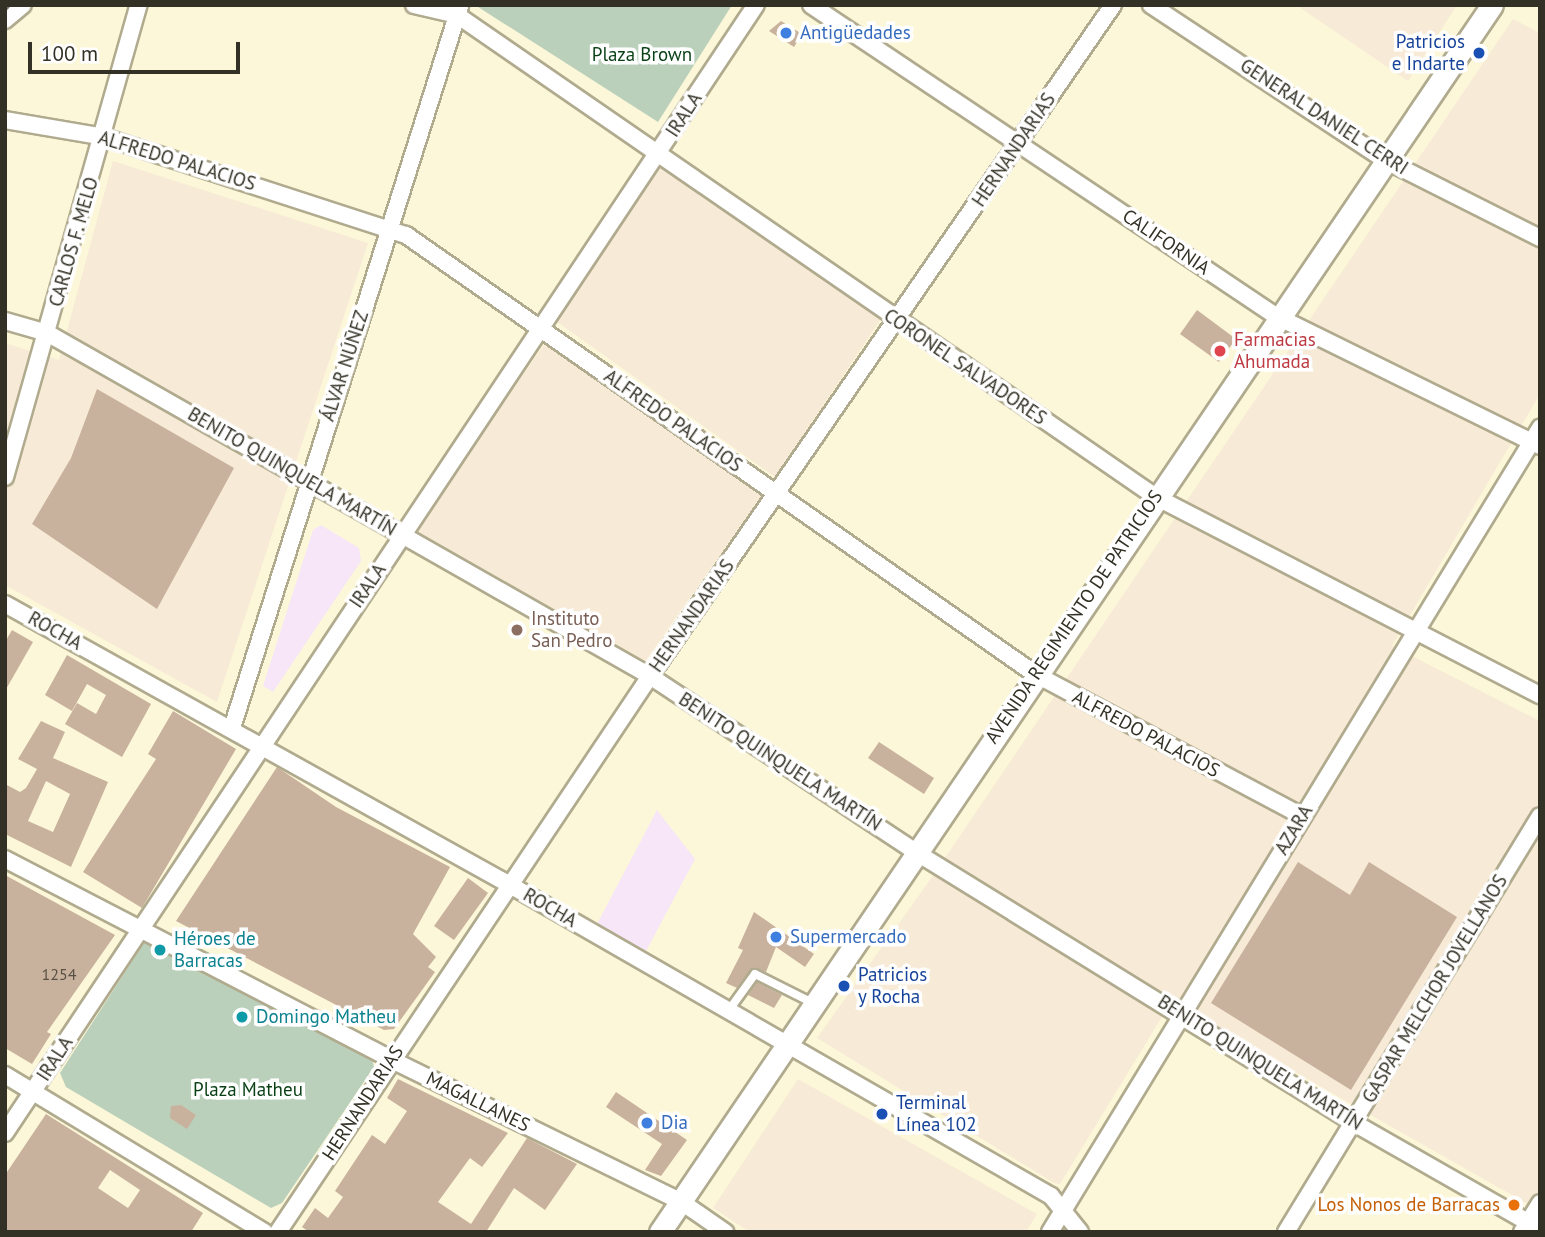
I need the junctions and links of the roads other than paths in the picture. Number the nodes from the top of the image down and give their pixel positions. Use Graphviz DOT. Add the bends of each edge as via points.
graph roads {
  1 [pos="23,5"];
  2 [pos="139,5"];
  3 [pos="414,5"];
  4 [pos="756,5"];
  5 [pos="811,5"];
  6 [pos="1113,5"];
  7 [pos="1152,5"];
  8 [pos="1492,5"];
  9 [pos="459,10"];
  10 [pos="5,20"];
  11 [pos="5,120"];
  12 [pos="104,137"];
  13 [pos="1018,144"];
  14 [pos="660,153"];
  15 [pos="1385,160"];
  16 [pos="390,227"];
  17 [pos="1540,238"];
  18 [pos="1276,316"];
  19 [pos="897,320"];
  20 [pos="5,321"];
  21 [pos="542,328"];
  22 [pos="47,333"];
  23 [pos="1537,439"];
  24 [pos="5,477"];
  25 [pos="308,481"];
  26 [pos="778,495"];
  27 [pos="1156,497"];
  28 [pos="402,535"];
  29 [pos="5,604"];
  30 [pos="1415,630"];
  31 [pos="1035,674"];
  32 [pos="650,676"];
  33 [pos="1540,695"];
  34 [pos="232,728"];
  35 [pos="261,745"];
  36 [pos="1302,816"];
  37 [pos="1540,816"];
  38 [pos="914,851"];
  39 [pos="5,859"];
  40 [pos="510,885"];
  41 [pos="139,929"];
  42 [pos="811,1002"];
  43 [pos="729,1010"];
  44 [pos="1182,1014"];
  45 [pos="785,1041"];
  46 [pos="392,1060"];
  47 [pos="5,1075"];
  48 [pos="34,1091"];
  49 [pos="1354,1123"];
  50 [pos="5,1133"];
  51 [pos="680,1200"];
  52 [pos="1540,1203"];
  53 [pos="1062,1211"];
  54 [pos="1530,1228"];
  55 [pos="264,1232"];
  56 [pos="278,1232"];
  57 [pos="660,1232"];
  58 [pos="725,1232"];
  59 [pos="1050,1232"];
  60 [pos="1080,1232"];
  61 [pos="1286,1232"];
  1 -- 10 [label="street"];
  2 -- 12 [label="street, CARLOS F. MELO"];
  3 -- 9 [label="street, CORONEL SALVADORES"];
  4 -- 14 [label="street, IRALA"];
  5 -- 13 [label="street, CALIFORNIA"];
  6 -- 13 [label="street, HERNANDARIAS"];
  7 -- 15 [label="street, GENERAL DANIEL CERRI"];
  8 -- 15 [label="main road, AVENIDA REGIMIENTO DE PATRICIOS"];
  9 -- 14 [label="street, CORONEL SALVADORES"];
  9 -- 16 [label="street, ÁLVAR NÚÑEZ"];
  11 -- 12 [label="street, ALFREDO PALACIOS"];
  12 -- 16 [label="street, ALFREDO PALACIOS"];
  12 -- 22 [label="street, CARLOS F. MELO"];
  13 -- 18 [label="street, CALIFORNIA"];
  13 -- 19 [label="street, HERNANDARIAS"];
  14 -- 19 [label="street, CORONEL SALVADORES"];
  14 -- 21 [label="street, IRALA"];
  15 -- 17 [label="street, GENERAL DANIEL CERRI"];
  15 -- 18 [label="main road, AVENIDA REGIMIENTO DE PATRICIOS"];
  16 -- 21 [label="street, ALFREDO PALACIOS"];
  16 -- 25 [label="street, ÁLVAR NÚÑEZ"];
  18 -- 23 [label="street, CALIFORNIA"];
  18 -- 27 [label="main road, AVENIDA REGIMIENTO DE PATRICIOS"];
  19 -- 26 [label="street, HERNANDARIAS"];
  19 -- 27 [label="street, CORONEL SALVADORES"];
  20 -- 22 [label="street, BENITO QUINQUELA MARTÍN"];
  21 -- 26 [label="street, ALFREDO PALACIOS"];
  21 -- 28 [label="street, IRALA"];
  22 -- 24 [label="street, CARLOS F. MELO"];
  22 -- 25 [label="street, BENITO QUINQUELA MARTÍN"];
  23 -- 30 [label="street, AZARA"];
  25 -- 28 [label="street, BENITO QUINQUELA MARTÍN"];
  25 -- 34 [label="street, ÁLVAR NÚÑEZ"];
  26 -- 31 [label="street, ALFREDO PALACIOS"];
  26 -- 32 [label="street, HERNANDARIAS"];
  27 -- 30 [label="street, CORONEL SALVADORES"];
  27 -- 31 [label="main road, AVENIDA REGIMIENTO DE PATRICIOS"];
  28 -- 32 [label="street, BENITO QUINQUELA MARTÍN"];
  28 -- 35 [label="street, IRALA"];
  29 -- 34 [label="street, ROCHA"];
  30 -- 33 [label="street, CORONEL SALVADORES"];
  30 -- 36 [label="street, AZARA"];
  31 -- 36 [label="street, ALFREDO PALACIOS"];
  31 -- 38 [label="main road, AVENIDA REGIMIENTO DE PATRICIOS"];
  32 -- 38 [label="street, BENITO QUINQUELA MARTÍN"];
  32 -- 40 [label="street, HERNANDARIAS"];
  34 -- 35 [label="street, ROCHA"];
  35 -- 40 [label="street, ROCHA"];
  35 -- 41 [label="street, IRALA"];
  36 -- 44 [label="street, AZARA"];
  37 -- 49 [label="street, GASPAR MELCHOR JOVELLANOS"];
  38 -- 42 [label="main road, AVENIDA REGIMIENTO DE PATRICIOS"];
  38 -- 44 [label="street, BENITO QUINQUELA MARTÍN"];
  39 -- 41 [label="street, MAGALLANES"];
  40 -- 43 [label="street, ROCHA"];
  40 -- 46 [label="street, HERNANDARIAS"];
  41 -- 46 [label="street, MAGALLANES"];
  41 -- 48 [label="street, IRALA"];
  42 -- 43 [label="lane" via="755,974"];
  42 -- 45 [label="main road, AVENIDA REGIMIENTO DE PATRICIOS"];
  43 -- 45 [label="street, ROCHA"];
  44 -- 49 [label="street, BENITO QUINQUELA MARTÍN"];
  44 -- 53 [label="street, AZARA"];
  45 -- 51 [label="main road, AVENIDA REGIMIENTO DE PATRICIOS"];
  45 -- 53 [label="street, ROCHA" via="1051,1196"];
  46 -- 51 [label="street, MAGALLANES"];
  46 -- 56 [label="street, HERNANDARIAS"];
  47 -- 48 [label="street"];
  48 -- 50 [label="street, IRALA"];
  48 -- 55 [label="street"];
  49 -- 54 [label="street, BENITO QUINQUELA MARTÍN"];
  49 -- 61 [label="street, GASPAR MELCHOR JOVELLANOS"];
  51 -- 57 [label="main road, AVENIDA REGIMIENTO DE PATRICIOS"];
  51 -- 58 [label="street, MAGALLANES"];
  52 -- 54 [label="street"];
  53 -- 59 [label="street, AZARA"];
  53 -- 60 [label="street, ROCHA"];
}
